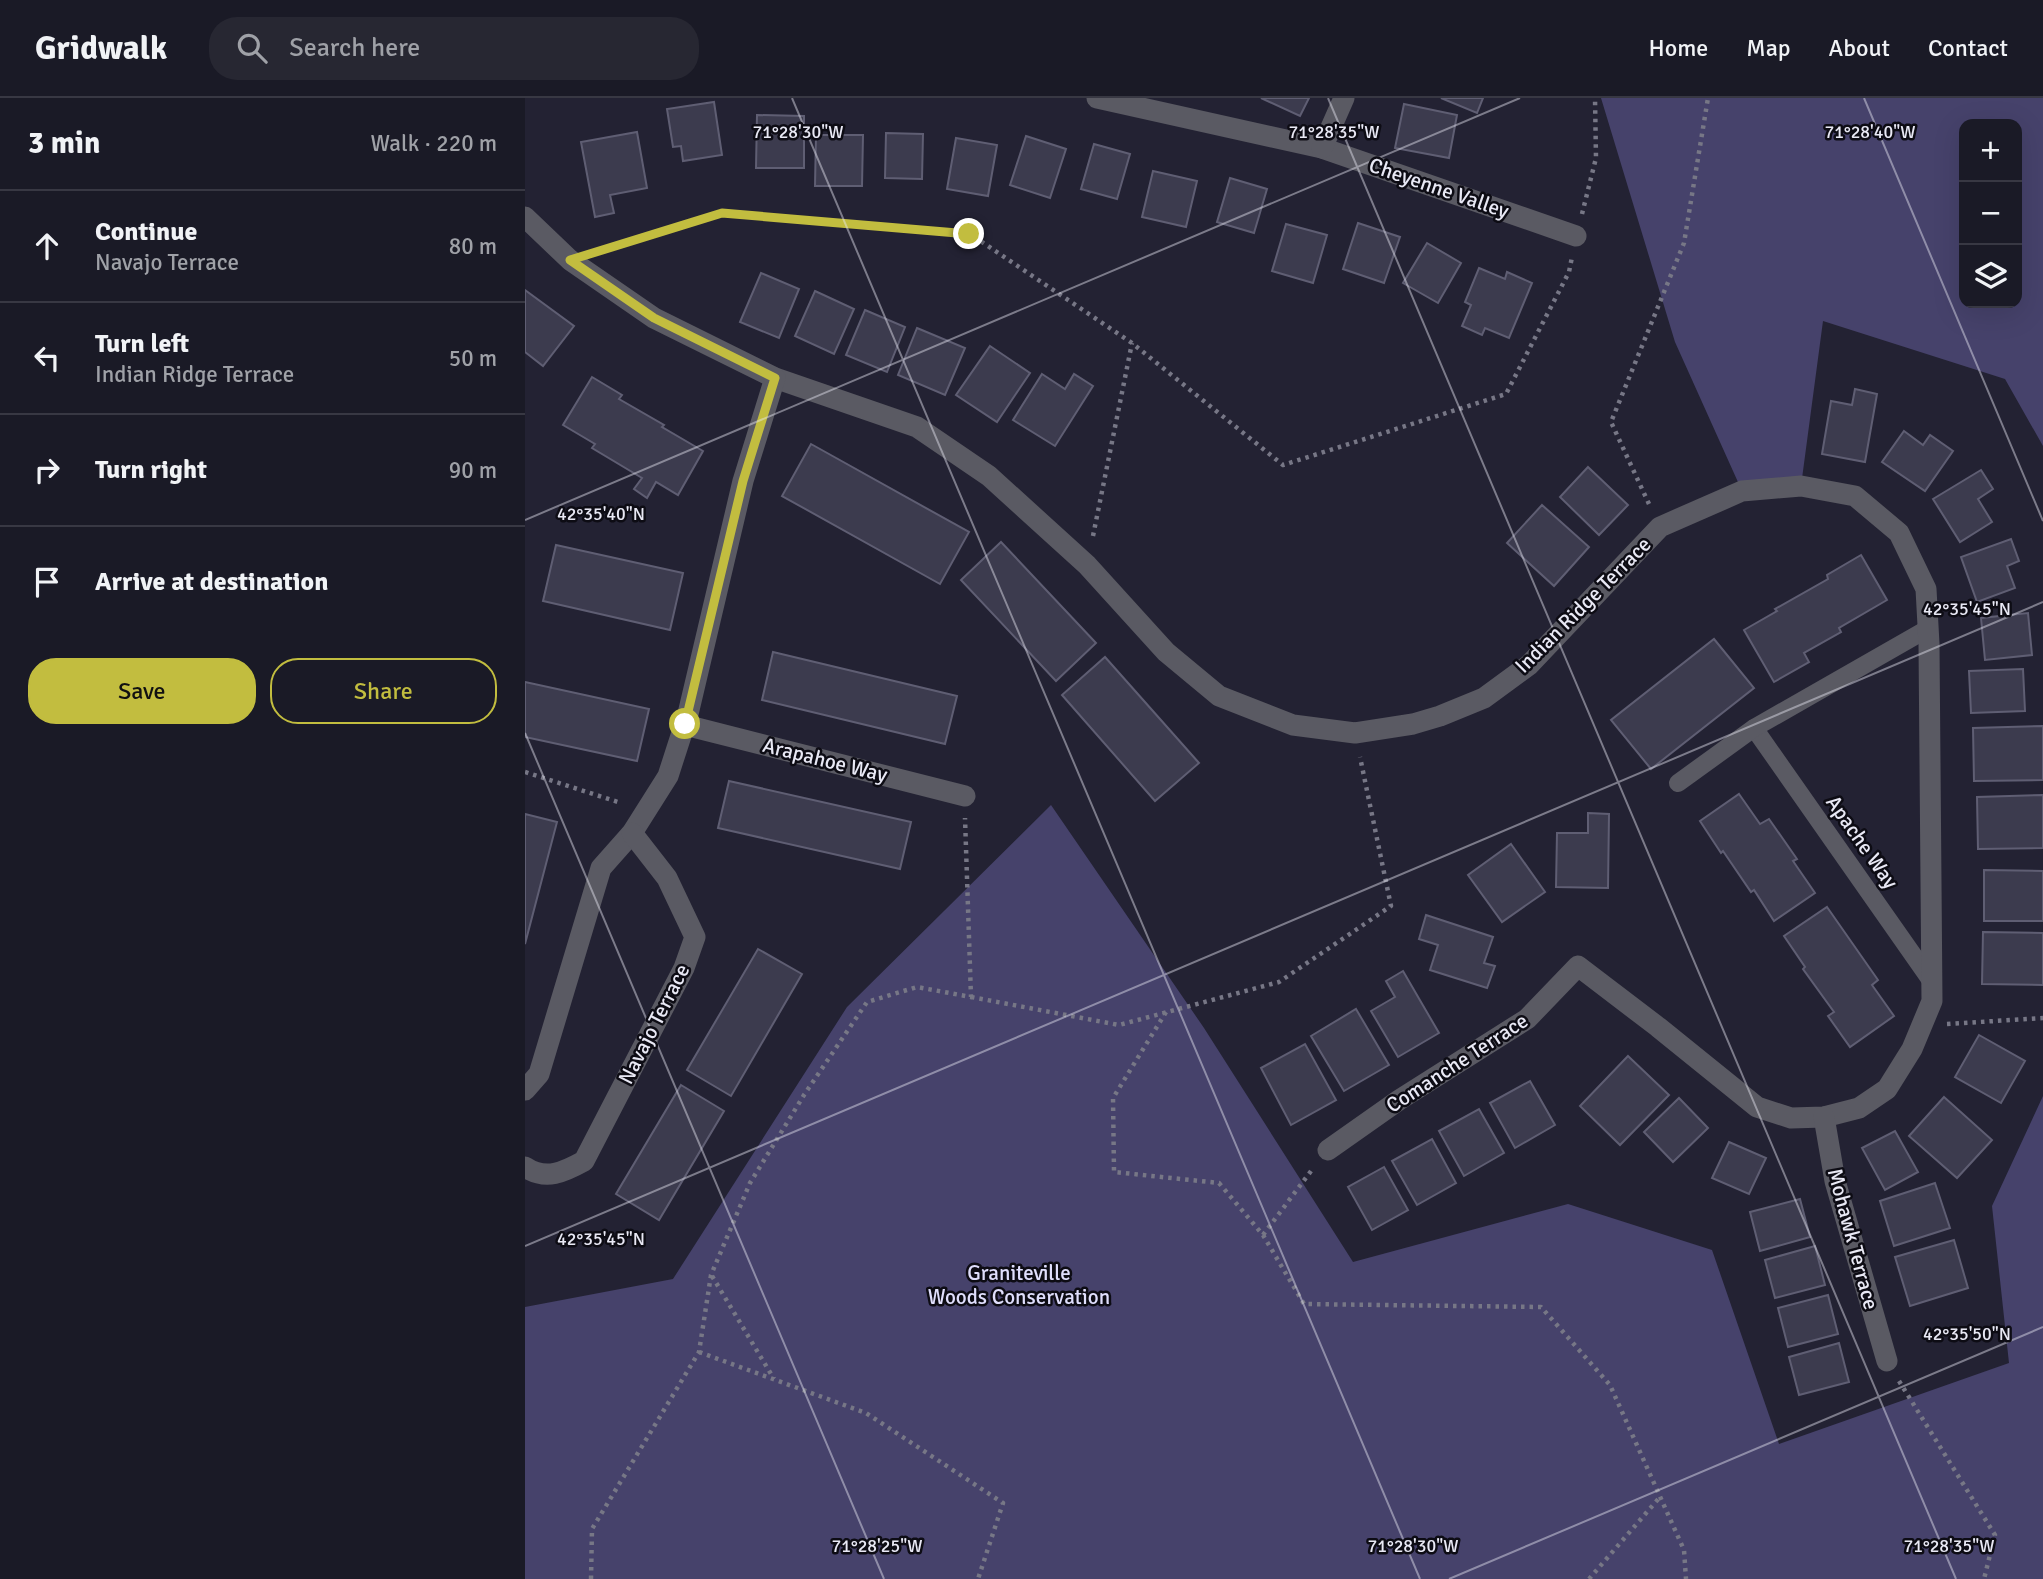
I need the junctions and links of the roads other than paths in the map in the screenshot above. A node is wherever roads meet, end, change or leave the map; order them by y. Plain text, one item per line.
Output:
1 (1097, 98) edge
2 (1344, 98) edge
3 (1322, 148) junction
4 (525, 216) edge
5 (1576, 236) road end
6 (775, 378) junction
7 (1929, 628) junction
8 (685, 724) junction
9 (1754, 728) junction
10 (1678, 783) dead end
11 (965, 796) road end
12 (632, 833) junction
13 (1578, 967) joint
14 (1932, 982) junction
15 (525, 1090) edge
16 (1824, 1117) junction
17 (1328, 1150) road end
18 (525, 1167) edge
19 (1887, 1361) road end

1 - 3 street, Cheyenne Valley
2 - 3 street
3 - 5 street, Cheyenne Valley
4 - 6 street, Indian Ridge Terrace
6 - 7 street, Indian Ridge Terrace
6 - 8 street
7 - 9 lane
7 - 14 street, Indian Ridge Terrace
8 - 11 street, Arapahoe Way
8 - 12 street
9 - 10 lane
9 - 14 lane, Apache Way
12 - 15 street
12 - 18 street, Navajo Terrace
13 - 16 street, Indian Ridge Terrace
13 - 17 street, Comanche Terrace
14 - 16 street, Indian Ridge Terrace
16 - 19 street, Mohawk Terrace

